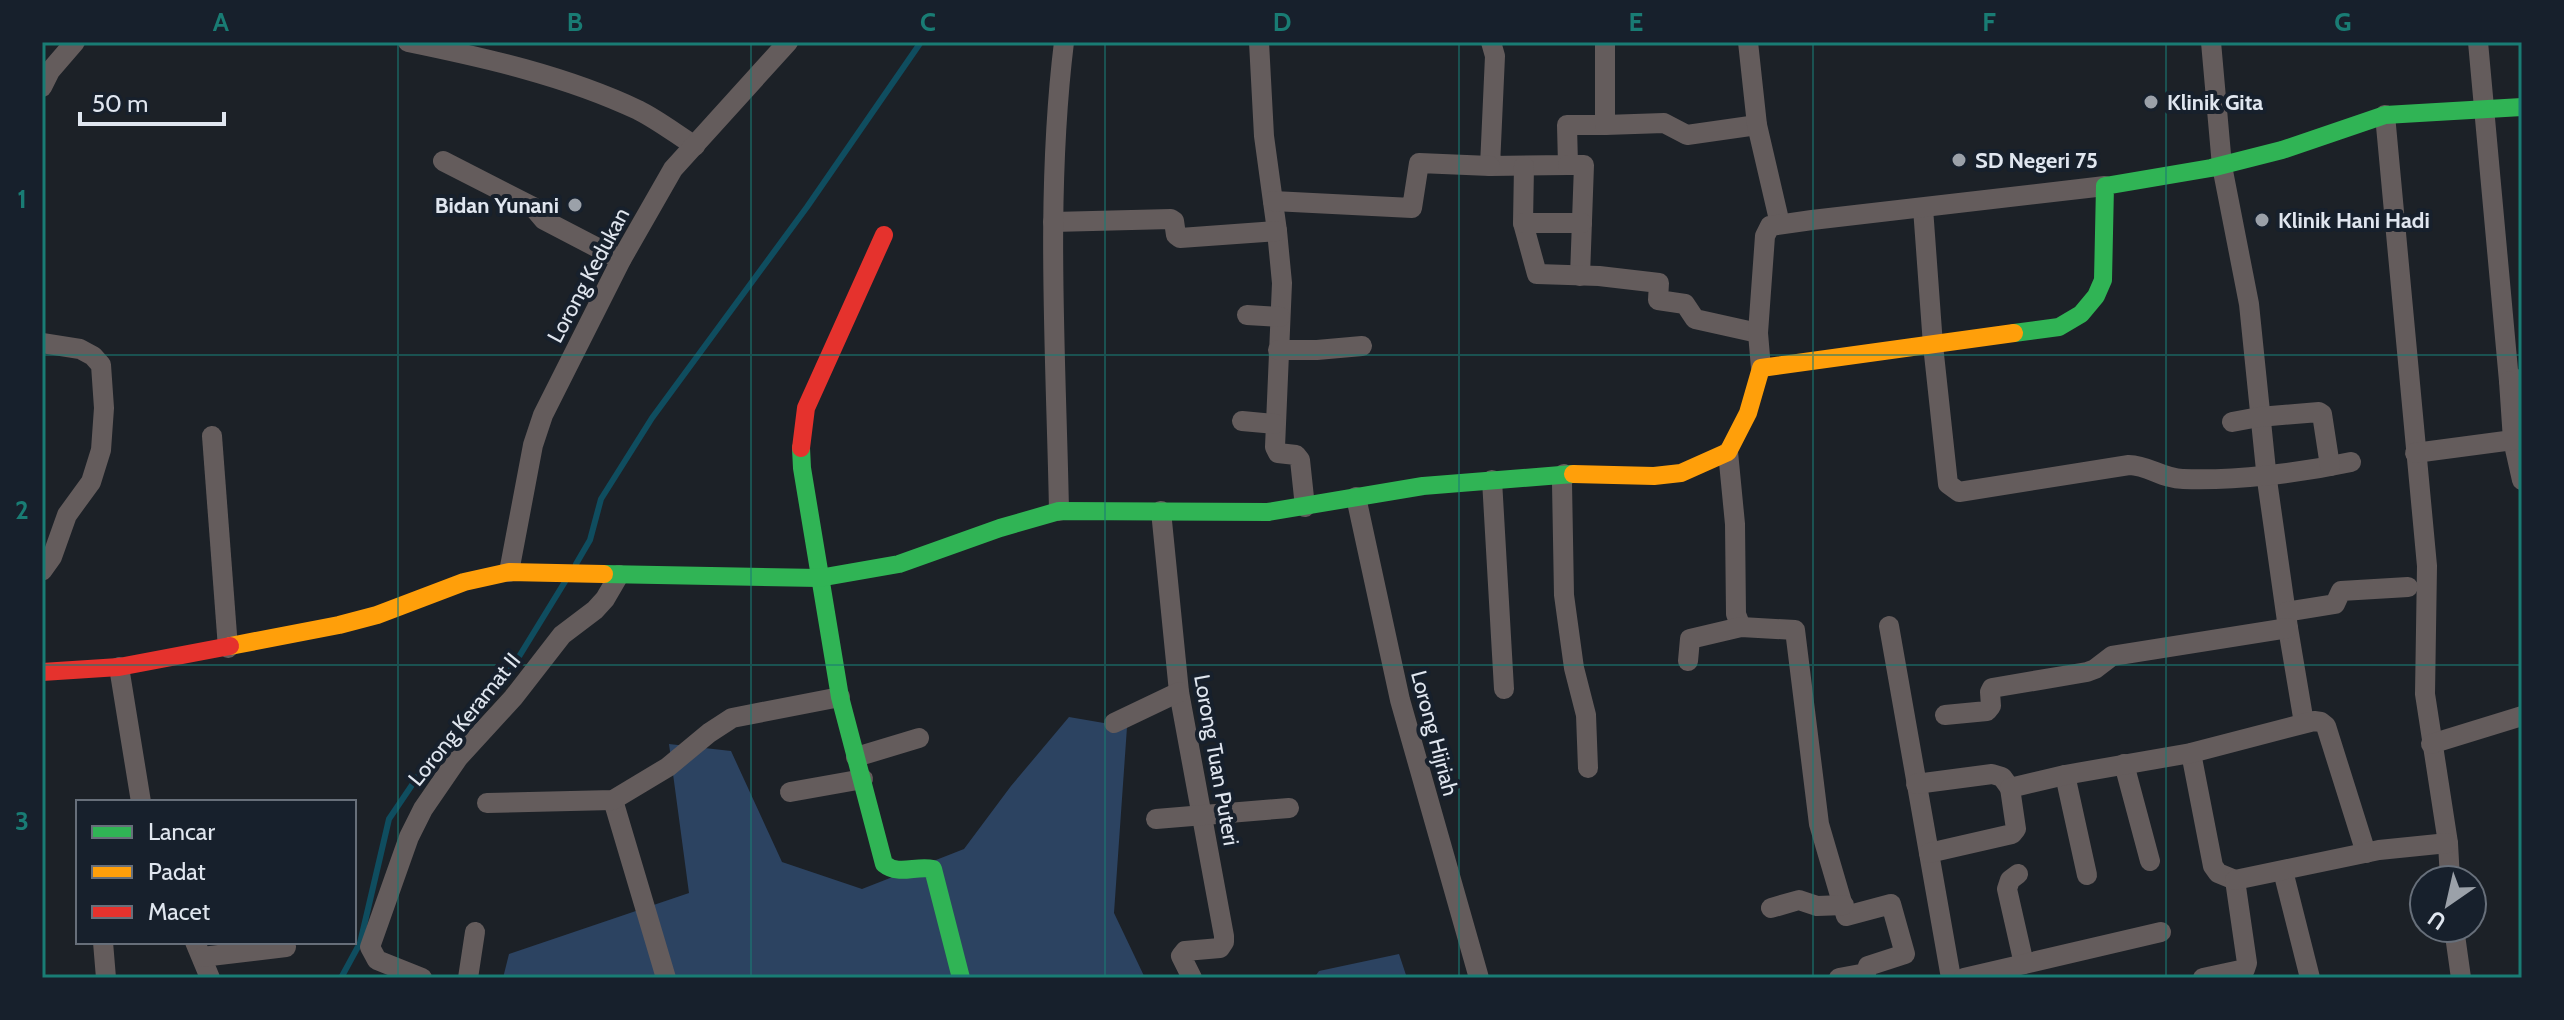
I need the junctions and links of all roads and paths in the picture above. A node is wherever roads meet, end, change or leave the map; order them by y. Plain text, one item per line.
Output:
1 (75, 42) edge
2 (408, 42) edge
3 (788, 42) edge
4 (1064, 42) edge
5 (1259, 42) edge
6 (1491, 42) edge
7 (1605, 42) edge
8 (1748, 42) edge
9 (2211, 42) edge
10 (2478, 42) edge
11 (42, 87) edge
12 (2522, 107) edge
13 (2483, 108) junction
14 (2383, 116) junction
15 (1605, 125) junction
16 (1757, 125) junction
17 (695, 146) junction
18 (443, 161) dead end
19 (1568, 165) junction
20 (1490, 166) junction
21 (1524, 166) junction
22 (2222, 166) junction
23 (2105, 186) junction
24 (1273, 201) junction
25 (1923, 208) junction
26 (1053, 222) junction
27 (1523, 223) junction
28 (1582, 223) junction
29 (1780, 224) junction
30 (1277, 231) junction
31 (884, 235) dead end
32 (621, 260) junction
33 (1580, 276) junction
34 (1247, 315) dead end
35 (1280, 317) junction
36 (1758, 333) junction
37 (42, 343) edge
38 (1933, 345) junction
39 (1362, 346) dead end
40 (1278, 350) junction
41 (1761, 368) junction
42 (2515, 380) edge
43 (2259, 417) junction
44 (1242, 421) dead end
45 (2232, 422) dead end
46 (1275, 424) junction
47 (212, 436) dead end
48 (2513, 440) junction
49 (1728, 452) junction
50 (2415, 453) junction
51 (1564, 474) junction
52 (2267, 475) junction
53 (1492, 480) junction
54 (2522, 480) edge
55 (1356, 497) junction
56 (1305, 507) junction
57 (1059, 511) junction
58 (1161, 511) junction
59 (42, 571) edge
60 (509, 572) junction
61 (619, 575) junction
62 (819, 578) junction
63 (2408, 587) dead end
64 (2287, 620) junction
65 (1889, 626) dead end
66 (1741, 627) junction
67 (228, 648) junction
68 (1688, 661) dead end
69 (119, 667) junction
70 (42, 672) edge
71 (1504, 689) dead end
72 (1179, 692) junction
73 (840, 697) junction
74 (1945, 715) dead end
75 (2522, 716) edge
76 (1114, 723) dead end
77 (2304, 723) junction
78 (919, 738) dead end
79 (2431, 744) junction
80 (2191, 753) junction
81 (856, 757) junction
82 (2124, 764) junction
83 (1588, 768) dead end
84 (2065, 775) junction
85 (863, 779) junction
86 (1916, 784) junction
87 (2010, 788) junction
88 (790, 792) dead end
89 (141, 800) edge
90 (613, 800) junction
91 (487, 803) dead end
92 (1289, 808) dead end
93 (1201, 814) junction
94 (1156, 819) dead end
95 (2441, 844) junction
96 (1929, 853) junction
97 (2366, 853) junction
98 (2150, 861) dead end
99 (2446, 864) edge
100 (2283, 871) junction
101 (2018, 874) dead end
102 (2087, 875) dead end
103 (2235, 880) junction
104 (1844, 905) junction
105 (1771, 908) dead end
106 (475, 932) dead end
107 (2161, 932) dead end
108 (103, 944) edge
109 (2456, 944) edge
110 (286, 947) dead end
111 (198, 949) edge
112 (2024, 964) junction
113 (106, 978) edge
114 (210, 978) edge
115 (422, 978) edge
116 (468, 978) edge
117 (666, 978) edge
118 (961, 978) edge
119 (1192, 978) edge
120 (1479, 978) edge
121 (1839, 978) edge
122 (1951, 978) edge
123 (1964, 978) edge
124 (2203, 978) edge
125 (2310, 978) edge
126 (2461, 978) edge

1 - 11 street
2 - 17 street
3 - 17 street, Lorong Kedukan
4 - 26 street
5 - 24 street
6 - 20 street
7 - 15 street
8 - 16 street
9 - 22 street
10 - 13 street
12 - 13 street
13 - 14 street
13 - 42 street
14 - 22 street
14 - 50 street
15 - 16 street
15 - 19 street
16 - 29 street
17 - 32 street, Lorong Kedukan
18 - 32 street
19 - 21 street
19 - 28 street
20 - 21 street
20 - 24 street
21 - 27 street
22 - 23 street
22 - 43 street
23 - 25 street
23 - 38 street
24 - 30 street
25 - 29 street
25 - 38 street
26 - 30 street
26 - 57 street
27 - 28 street
27 - 33 street
28 - 33 street
29 - 36 street
30 - 35 street
31 - 62 street
32 - 60 street, Lorong Kedukan
33 - 36 street
34 - 35 street
35 - 40 street
36 - 41 street
37 - 59 street
38 - 41 street
38 - 52 street
39 - 40 street
40 - 46 street
41 - 49 street
42 - 48 street
43 - 45 street
43 - 52 street
43 - 52 street
44 - 46 street
46 - 56 street
47 - 67 street
48 - 50 street
48 - 54 street
49 - 51 street
49 - 66 street
50 - 79 street
51 - 53 street
51 - 83 street
52 - 64 street
53 - 55 street
53 - 71 street
55 - 56 street
55 - 120 street, Lorong Hijriah
56 - 58 street
57 - 58 street
57 - 62 street
58 - 72 street, Lorong Tuan Puteri
60 - 61 street
60 - 67 street
61 - 62 street
61 - 115 street, Lorong Keramat II
62 - 73 street
63 - 64 street
64 - 74 street
64 - 77 street
65 - 86 street
66 - 68 street
66 - 104 street
67 - 69 street
69 - 70 street
69 - 89 street
72 - 76 street
72 - 93 street, Lorong Tuan Puteri
73 - 81 street
73 - 90 street
75 - 79 street
77 - 80 street
77 - 97 street
78 - 81 street
79 - 95 street
80 - 82 street
80 - 103 street
81 - 85 street
82 - 84 street
82 - 98 street
84 - 87 street
84 - 102 street
85 - 88 street
85 - 118 street
86 - 87 street
86 - 96 street
87 - 96 street
90 - 91 street
90 - 117 street
92 - 93 street
93 - 94 street
93 - 119 street, Lorong Tuan Puteri
95 - 97 street
95 - 99 street
96 - 122 street
97 - 100 street
100 - 103 street
100 - 125 street
101 - 112 street
103 - 124 street
104 - 105 street
104 - 121 street
106 - 116 street
107 - 112 street
108 - 113 street
109 - 126 street
110 - 111 street
111 - 114 street
112 - 123 street

